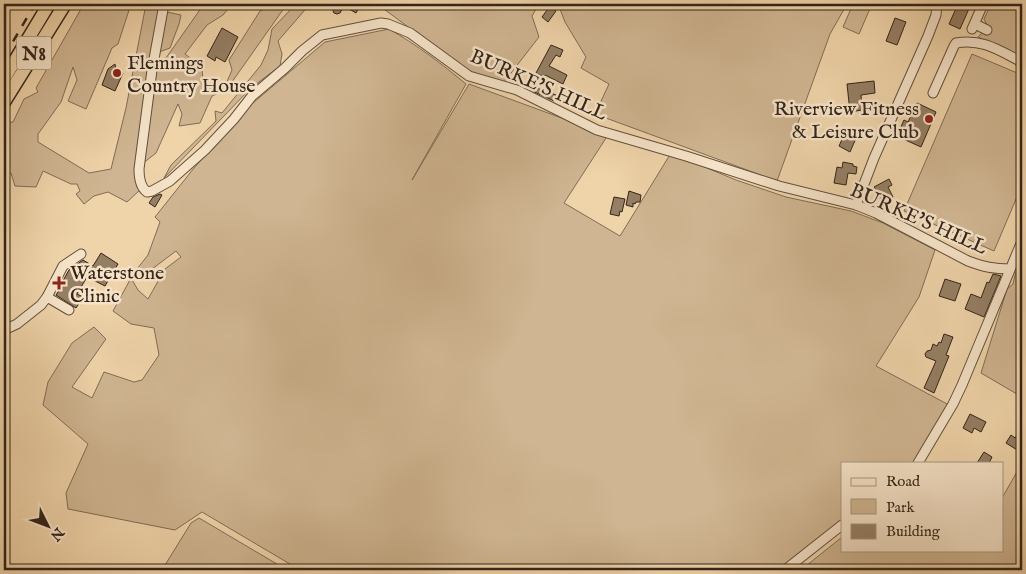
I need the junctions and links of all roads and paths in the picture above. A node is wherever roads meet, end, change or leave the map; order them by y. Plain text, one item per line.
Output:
1 (49, 4) edge
2 (65, 4) edge
3 (164, 4) edge
4 (937, 4) edge
5 (983, 4) edge
6 (988, 30) dead end
7 (1022, 62) edge
8 (4, 79) edge
9 (933, 93) dead end
10 (4, 102) edge
11 (856, 205) junction
12 (1022, 241) edge
13 (80, 254) dead end
14 (1010, 269) junction
15 (47, 297) junction
16 (69, 310) dead end
17 (4, 330) edge
18 (919, 462) edge
19 (841, 526) edge
20 (785, 570) edge

1 - 8 highway, N8
2 - 10 highway, N8
3 - 11 street, BURKE'S HILL
4 - 11 street
5 - 6 street
7 - 9 street
11 - 14 street, BURKE'S HILL
12 - 14 street
13 - 15 street
14 - 18 street
15 - 16 street
15 - 17 street
19 - 20 street

